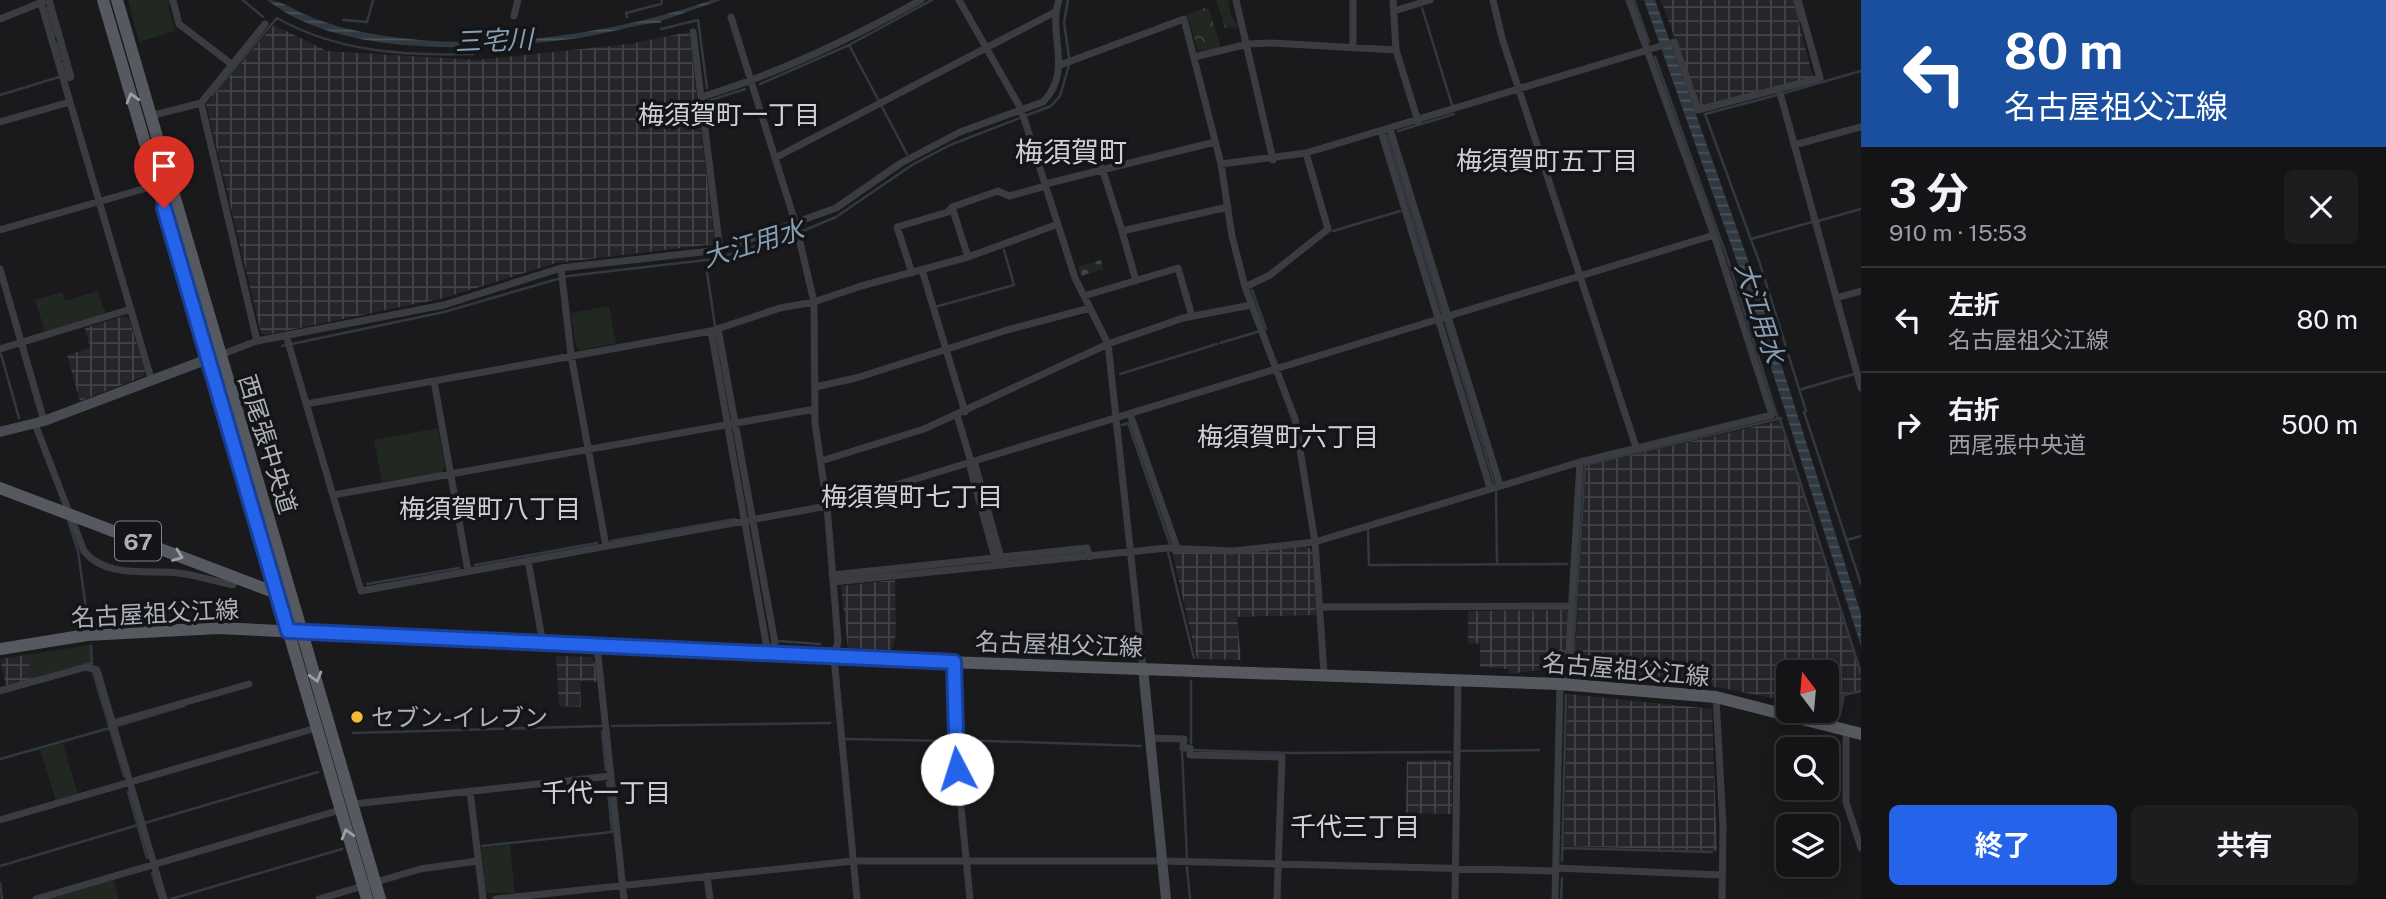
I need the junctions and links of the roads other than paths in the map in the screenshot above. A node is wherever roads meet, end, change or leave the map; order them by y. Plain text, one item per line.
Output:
1 (103, 0) edge
2 (117, 0) edge
3 (173, 0) edge
4 (518, 0) edge
5 (921, 0) edge
6 (959, 0) edge
7 (1059, 0) edge
8 (1236, 0) edge
9 (1353, 0) edge
10 (1393, 0) edge
11 (1430, 0) edge
12 (1493, 0) edge
13 (1629, 0) edge
14 (1798, 0) edge
15 (46, 1) edge
16 (1394, 11) junction
17 (1055, 12) junction
18 (514, 16) dead end
19 (731, 17) dead end
20 (0, 19) edge
21 (265, 24) dead end
22 (693, 32) dead end
23 (1248, 44) junction
24 (1353, 47) junction
25 (986, 49) junction
26 (1396, 50) junction
27 (1647, 51) junction
28 (1194, 57) junction
29 (230, 63) junction
30 (1067, 63) junction
31 (751, 82) junction
32 (1779, 89) junction
33 (1519, 90) junction
34 (701, 97) junction
35 (70, 102) junction
36 (201, 103) junction
37 (1023, 115) junction
38 (150, 116) junction
39 (1418, 121) junction
40 (0, 122) edge
41 (1861, 127) edge
42 (1390, 129) junction
43 (1381, 131) junction
44 (1215, 142) junction
45 (1794, 145) junction
46 (1306, 153) junction
47 (775, 158) junction
48 (1273, 160) junction
49 (1221, 164) junction
50 (1102, 168) junction
51 (157, 185) junction
52 (1045, 185) junction
53 (99, 201) junction
54 (952, 207) junction
55 (1228, 207) junction
56 (1058, 224) junction
57 (0, 230) edge
58 (797, 230) junction
59 (1122, 231) junction
60 (1714, 234) junction
61 (720, 250) junction
62 (968, 257) junction
63 (0, 269) edge
64 (922, 270) junction
65 (912, 273) junction
66 (562, 274) junction
67 (1580, 276) junction
68 (1136, 281) junction
69 (1245, 286) junction
70 (1861, 291) edge
71 (1084, 296) junction
72 (1836, 298) junction
73 (814, 302) junction
74 (1251, 305) junction
75 (1090, 308) junction
76 (131, 309) junction
77 (1192, 316) junction
78 (1448, 316) junction
79 (1438, 319) junction
80 (715, 330) junction
81 (257, 341) junction
82 (288, 341) junction
83 (22, 342) junction
84 (1108, 344) junction
85 (0, 349) edge
86 (943, 349) junction
87 (571, 355) junction
88 (214, 357) junction
89 (1275, 368) junction
90 (434, 381) junction
91 (152, 382) junction
92 (815, 387) junction
93 (1861, 388) edge
94 (306, 404) junction
95 (815, 409) junction
96 (961, 413) junction
97 (1130, 414) junction
98 (1117, 418) junction
99 (40, 423) junction
100 (732, 424) junction
101 (0, 432) edge
102 (1636, 447) junction
103 (589, 450) junction
104 (821, 461) junction
105 (971, 462) junction
106 (1580, 462) junction
107 (451, 474) junction
108 (1500, 485) junction
109 (0, 488) edge
110 (1490, 488) junction
111 (333, 495) junction
112 (827, 506) junction
113 (70, 516) junction
114 (753, 519) junction
115 (744, 521) junction
116 (1315, 542) junction
117 (606, 546) junction
118 (1177, 548) junction
119 (1131, 553) junction
120 (528, 560) junction
121 (999, 562) junction
122 (468, 571) junction
123 (236, 577) junction
124 (832, 578) junction
125 (276, 593) junction
126 (1572, 606) junction
127 (1320, 607) junction
128 (288, 631) junction
129 (303, 632) junction
130 (543, 644) junction
131 (597, 646) junction
132 (0, 649) edge
133 (768, 654) junction
134 (834, 658) junction
135 (954, 662) junction
136 (1143, 668) junction
137 (1324, 673) junction
138 (1458, 679) junction
139 (249, 684) dead end
140 (1564, 684) junction
141 (0, 691) edge
142 (1716, 697) junction
143 (113, 723) junction
144 (316, 728) junction
145 (1846, 729) junction
146 (1861, 734) edge
147 (1150, 738) junction
148 (611, 776) junction
149 (130, 783) junction
150 (470, 791) junction
151 (353, 804) junction
152 (340, 810) junction
153 (0, 820) edge
154 (1861, 848) edge
155 (478, 861) junction
156 (853, 861) junction
157 (1163, 861) junction
158 (967, 862) junction
159 (1279, 863) junction
160 (154, 864) junction
161 (1455, 870) junction
162 (1556, 870) junction
163 (1722, 875) junction
164 (707, 876) junction
165 (623, 885) junction
166 (368, 889) edge
167 (36, 899) edge
168 (164, 899) edge
169 (319, 899) edge
170 (380, 899) edge
171 (482, 899) edge
172 (496, 899) edge
173 (624, 899) edge
174 (710, 899) edge
175 (857, 899) edge
176 (970, 899) edge
177 (1167, 899) edge
178 (1278, 899) edge
179 (1455, 899) edge
180 (1555, 899) edge
181 (1722, 899) edge

51 -> 1 main road, 西尾張中央道
2 - 38 main road, 西尾張中央道
3 - 29 street
4 - 18 street
5 - 31 street
6 - 25 street
7 - 17 street
8 - 23 street
9 - 24 street
10 - 16 street
11 - 16 street
12 - 33 street
13 - 27 street
14 - 32 street
15 - 20 street
15 - 35 street
16 - 26 street
17 - 25 street
17 - 30 street
19 - 31 street
21 - 29 street
22 - 34 street
23 - 24 street
23 - 28 street
23 - 48 street
24 - 26 street
25 - 37 street
25 - 47 street
26 - 39 street
27 - 32 street
27 - 33 street
27 - 60 street
28 - 30 street
28 - 44 street
29 - 36 street
30 - 37 street
31 - 34 street
31 - 47 street
32 - 45 street
33 - 39 street
33 - 67 street
34 - 61 street
35 - 40 street
35 - 53 street
36 - 38 street
36 - 81 street
37 - 52 street
37 - 58 street
38 - 88 main road, 西尾張中央道
39 - 42 street
41 - 45 street
42 - 43 street
42 - 78 street
43 - 46 street
43 - 79 street
44 - 49 street
44 - 50 street
45 - 72 street
46 - 48 street
46 - 69 street
47 - 58 street
48 - 49 street
49 - 55 street
50 - 52 street
50 - 59 street
51 - 53 street
51 - 88 main road, 西尾張中央道
52 - 54 street
52 - 56 street
53 - 57 street
53 - 76 street
54 - 62 street
54 - 65 street
55 - 59 street
55 - 69 street
56 - 62 street
56 - 71 street
58 - 61 street
58 - 73 street
59 - 68 street
60 - 67 street
60 - 102 street
61 - 66 street
62 - 64 street
63 - 83 street
64 - 65 street
64 - 86 street
65 - 73 street
66 - 82 street
66 - 87 street
67 - 78 street
67 - 102 street
68 - 71 street
68 - 77 street
69 - 74 street
70 - 72 street
71 - 75 street
72 - 93 street
73 - 80 street
73 - 92 street
74 - 77 street
74 - 89 street
75 - 84 street
75 - 86 street
76 - 83 street
76 - 91 street
77 - 84 street
78 - 79 street
78 - 108 street
79 - 89 street
79 - 110 street
80 - 87 street
80 - 100 street
81 - 82 street
81 - 88 street
82 - 94 street
83 - 85 street
83 - 99 street
84 - 96 street
84 - 98 street
86 - 92 street
86 - 96 street
87 - 90 street
87 - 103 street
88 - 91 street
88 - 125 main road, 西尾張中央道
88 - 129 main road, 西尾張中央道
89 - 97 street
89 - 116 street
90 - 94 street
90 - 107 street
91 - 99 street
92 - 95 street
94 - 111 street
95 - 100 street
95 - 104 street
96 - 104 street
96 - 105 street
97 - 98 street
97 - 118 street
98 - 105 street
98 - 119 street
99 - 101 street
99 - 113 street
100 - 103 street
100 - 114 street
100 - 115 street
102 - 106 street
103 - 107 street
103 - 117 street
104 - 112 street
105 - 112 street
105 - 121 street
106 - 108 street
106 - 126 street
107 - 111 street
107 - 122 street
108 - 110 street
109 - 113 main road, 名古屋祖父江線 / 67
110 - 116 street
111 - 122 street
112 - 114 street
112 - 124 street
113 -> 123 main road, 名古屋祖父江線 / 67
113 - 123 street
114 - 115 street
114 - 133 street
115 - 117 street
115 - 133 street
116 - 118 street
116 - 127 street
117 - 120 street
118 - 119 street
119 - 121 street
119 - 136 street
120 - 122 street
120 - 130 street
121 - 124 street
123 - 125 main road, 名古屋祖父江線 / 67
124 - 134 street
125 - 128 main road, 西尾張中央道
126 - 127 street
126 - 140 street
127 - 137 street
128 - 129 main road, 名古屋祖父江線
128 - 132 main road, 名古屋祖父江線
128 - 144 main road, 西尾張中央道
129 - 130 main road, 名古屋祖父江線
129 -> 151 main road, 西尾張中央道
130 - 131 main road, 名古屋祖父江線
131 - 133 main road, 名古屋祖父江線
131 - 148 street
133 - 134 main road, 名古屋祖父江線
134 - 135 main road, 名古屋祖父江線
134 - 156 street
135 - 136 main road, 名古屋祖父江線
135 - 158 street
136 - 137 main road, 名古屋祖父江線
136 - 147 street
137 - 138 main road, 名古屋祖父江線
138 - 140 main road, 名古屋祖父江線
138 - 161 street
139 - 143 street
140 - 142 main road, 名古屋祖父江線
140 - 162 street
141 - 143 street
142 - 145 main road, 名古屋祖父江線
142 - 163 street
143 - 149 street
144 - 149 street
144 - 152 main road, 西尾張中央道
145 - 146 main road, 名古屋祖父江線
145 - 154 street
147 - 157 street
147 - 159 street
148 - 150 street
148 - 165 street
149 - 153 street
149 - 160 street
150 - 151 street
150 - 155 street
151 - 166 main road, 西尾張中央道
152 - 160 street
166 -> 152 main road, 西尾張中央道
155 - 166 street
155 - 171 street
156 - 158 street
156 - 164 street
156 - 175 street
157 - 158 street
157 - 159 street
157 - 177 street
158 - 176 street
159 - 161 street
159 - 178 street
160 - 167 street
160 - 168 street
161 - 162 street
161 - 179 street
162 - 163 street
162 - 180 street
163 - 181 street
164 - 165 street
164 - 174 street
165 - 172 street
165 - 173 street
166 - 169 street
166 - 170 main road, 西尾張中央道

